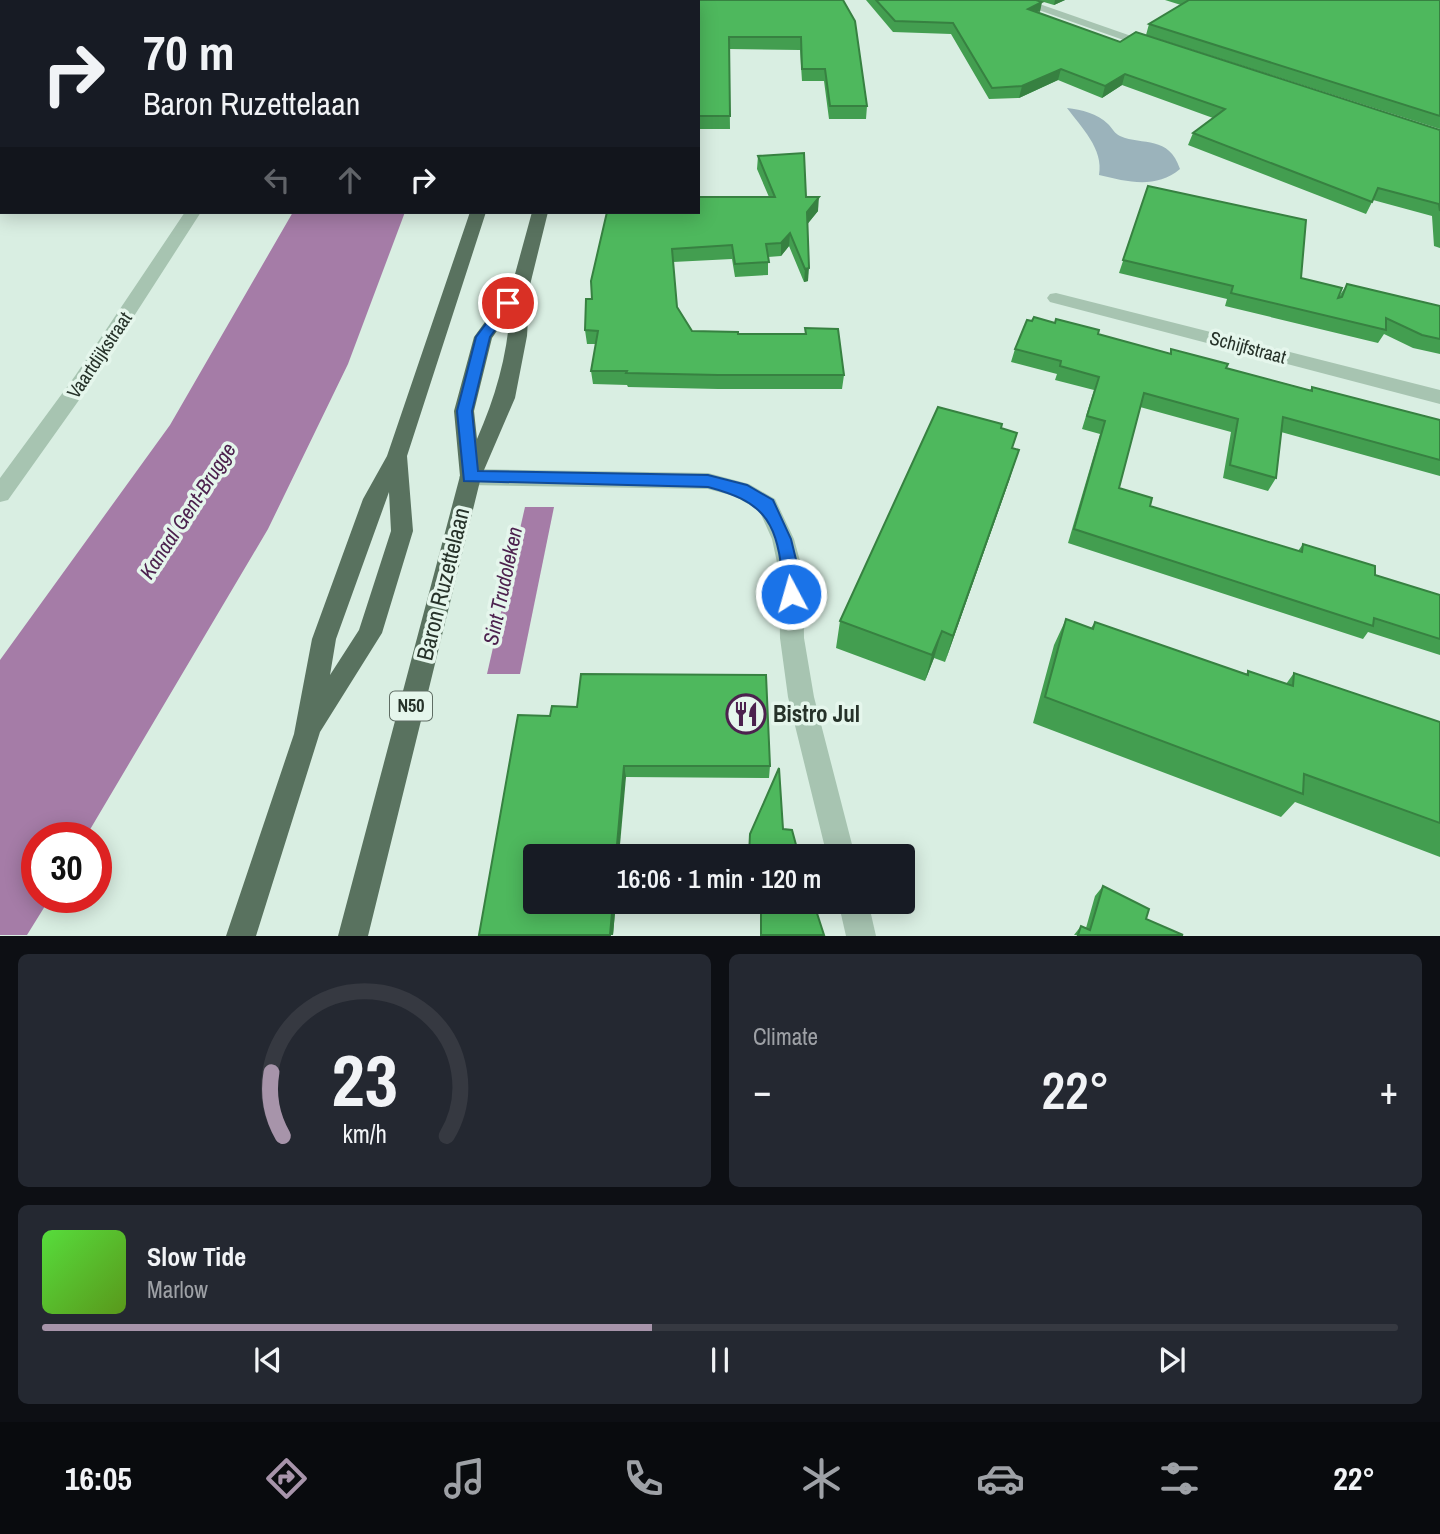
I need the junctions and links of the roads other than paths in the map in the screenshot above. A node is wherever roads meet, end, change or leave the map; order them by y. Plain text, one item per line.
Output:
1 (1016, 0) edge
2 (1174, 53) edge
3 (192, 214) edge
4 (477, 214) edge
5 (539, 214) edge
6 (521, 285) junction
7 (1056, 298) dead end
8 (1440, 397) edge
9 (397, 456) junction
10 (470, 477) junction
11 (0, 494) edge
12 (307, 734) junction
13 (838, 844) edge
14 (856, 914) edge
15 (241, 936) edge
16 (353, 936) edge
17 (861, 936) edge

1 - 2 street
3 - 11 street, Vaartdijkstraat
4 - 9 main road
5 - 6 main road, Baron Ruzettelaan / N50
6 - 10 main road, Baron Ruzettelaan / N50
6 - 10 main road, Baron Ruzettelaan / N50
7 - 8 street, Schijfstraat
9 - 12 main road
9 - 12 main road
10 - 13 street
10 - 16 main road, Baron Ruzettelaan / N50
12 - 15 main road
14 - 17 street

